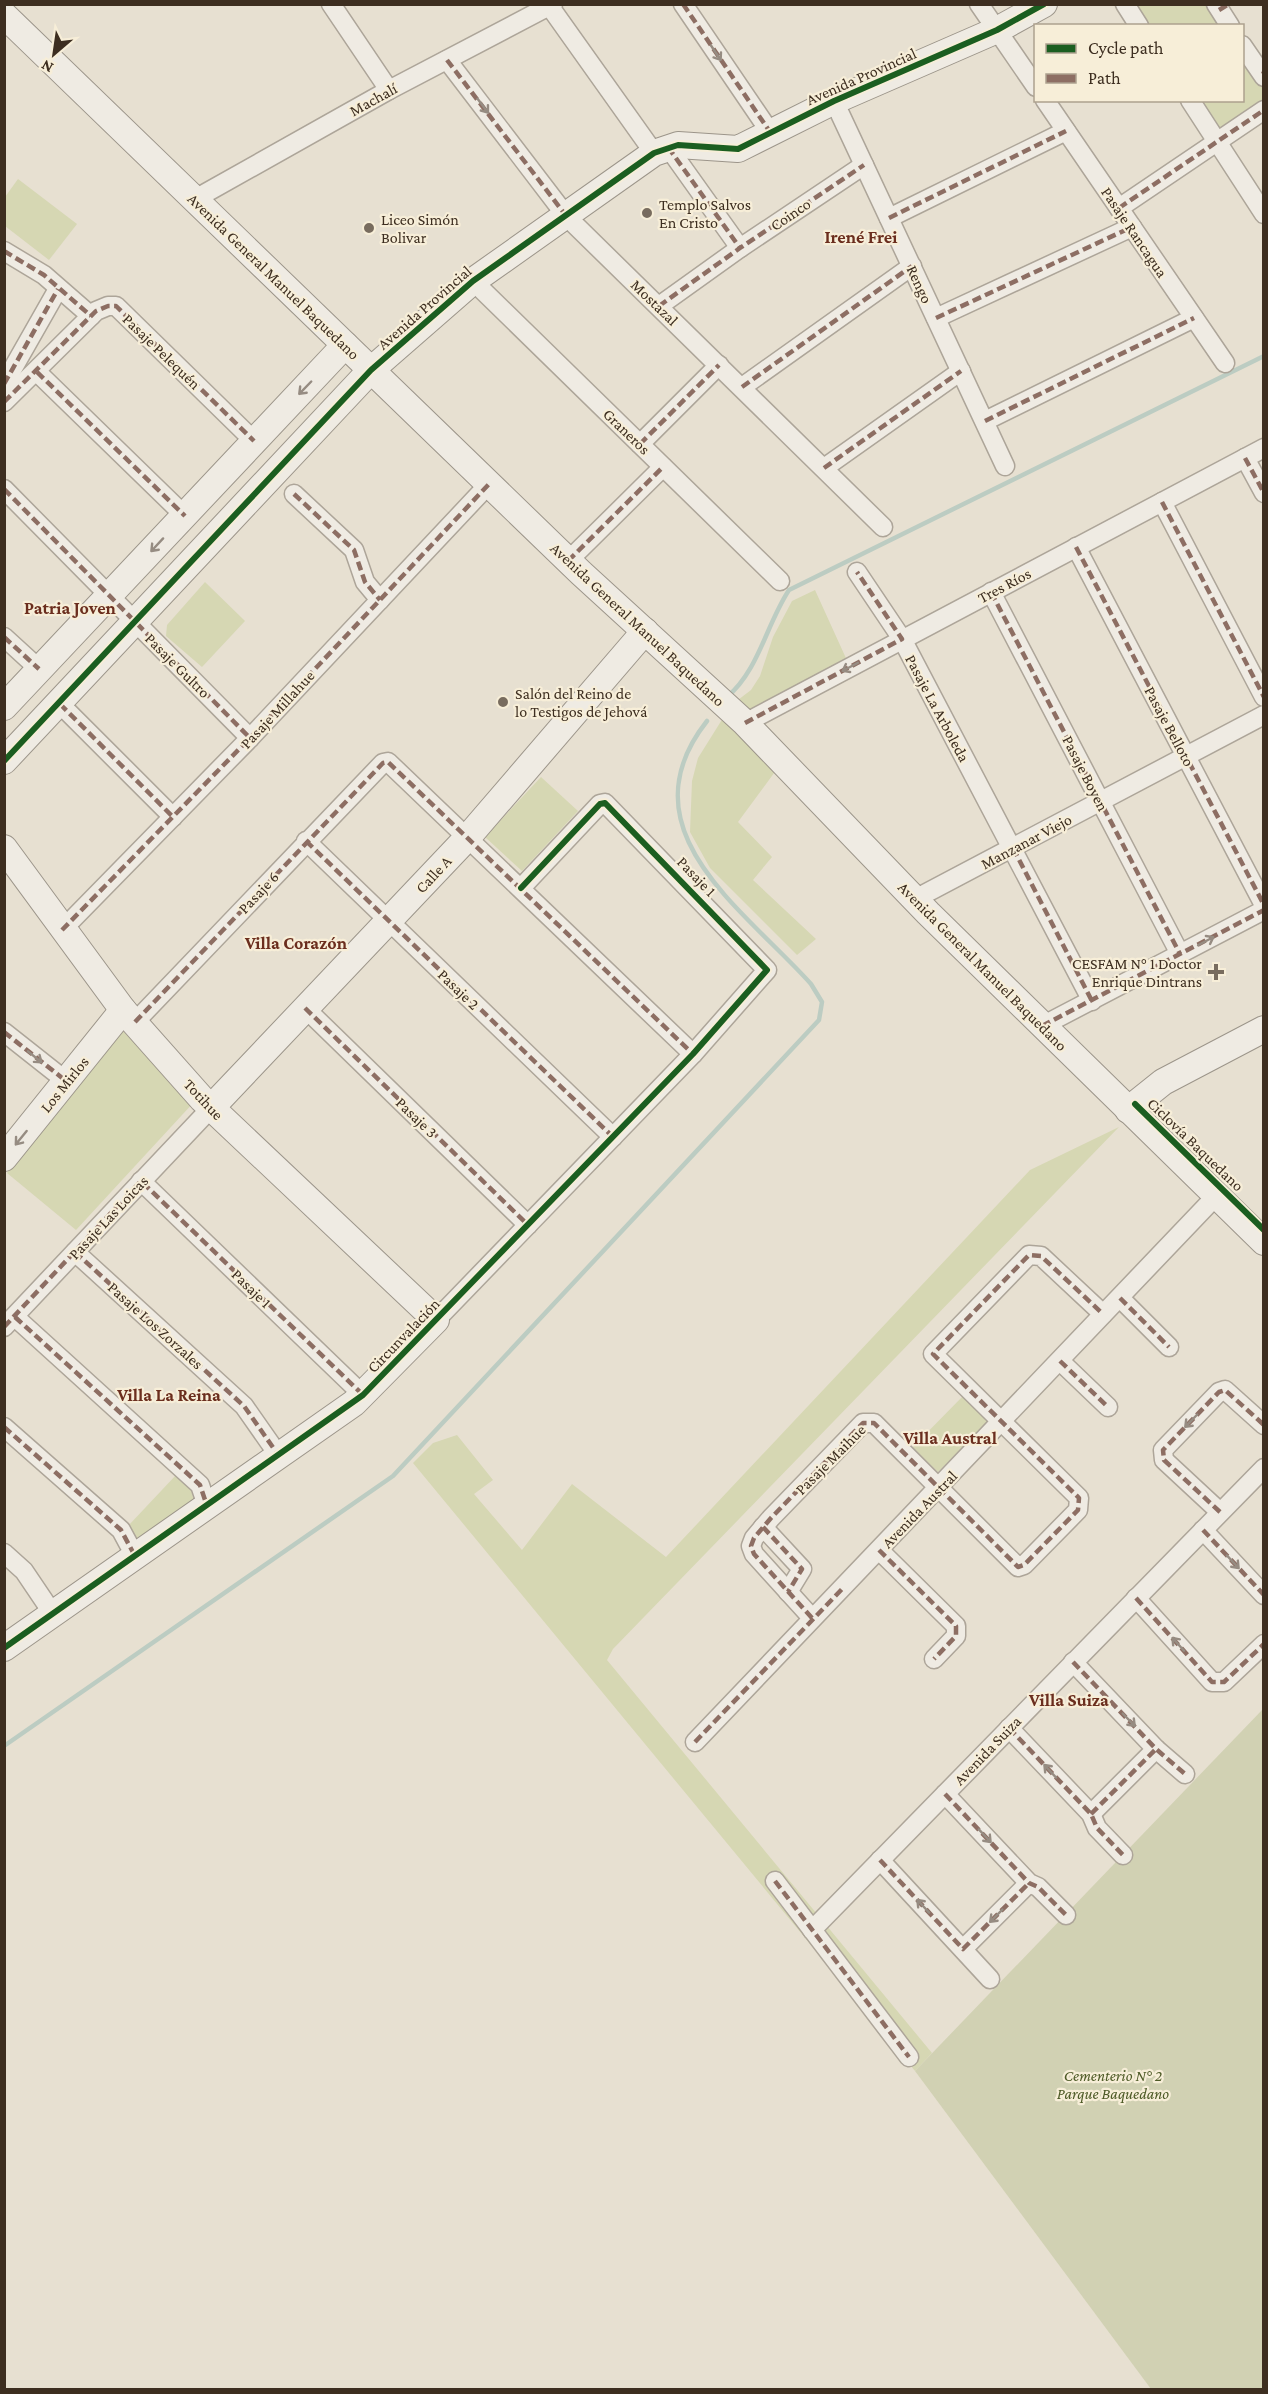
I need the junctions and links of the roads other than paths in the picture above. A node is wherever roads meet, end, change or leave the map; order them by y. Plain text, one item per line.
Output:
1 (331, 4) edge
2 (683, 4) edge
3 (979, 4) edge
4 (1125, 4) edge
5 (550, 5) edge
6 (1039, 6) edge
7 (1221, 6) edge
8 (4, 15) edge
9 (1138, 24) edge
10 (1229, 24) edge
11 (997, 30) junction
12 (1244, 48) edge
13 (447, 60) junction
14 (1263, 75) edge
15 (1034, 86) edge
16 (390, 90) junction
17 (834, 101) junction
18 (1046, 102) edge
19 (1191, 102) edge
20 (1263, 110) edge
21 (1066, 131) junction
22 (770, 132) junction
23 (1218, 142) junction
24 (661, 150) junction
25 (864, 165) junction
26 (195, 199) junction
27 (1119, 208) junction
28 (1263, 214) edge
29 (567, 217) junction
30 (889, 218) junction
31 (1132, 228) junction
32 (740, 248) junction
33 (4, 250) edge
34 (912, 266) junction
35 (473, 281) junction
36 (58, 289) junction
37 (659, 306) junction
38 (91, 316) junction
39 (936, 318) junction
40 (1194, 318) junction
41 (345, 345) junction
42 (1225, 363) dead end
43 (718, 365) junction
44 (371, 370) junction
45 (961, 371) junction
46 (37, 372) junction
47 (4, 384) edge
48 (742, 387) junction
49 (4, 402) edge
50 (985, 421) junction
51 (254, 441) junction
52 (640, 444) junction
53 (1263, 448) edge
54 (1245, 458) junction
55 (1005, 466) dead end
56 (663, 467) junction
57 (824, 468) junction
58 (489, 484) junction
59 (4, 489) edge
60 (1263, 493) edge
61 (294, 494) dead end
62 (1162, 502) junction
63 (185, 516) junction
64 (883, 527) dead end
65 (1076, 547) junction
66 (568, 561) junction
67 (857, 572) dead end
68 (780, 581) dead end
69 (991, 592) junction
70 (110, 595) junction
71 (380, 600) junction
72 (136, 624) junction
73 (645, 631) junction
74 (4, 637) edge
75 (902, 639) junction
76 (39, 669) junction
77 (1263, 697) edge
78 (60, 704) junction
79 (4, 707) edge
80 (1263, 715) edge
81 (745, 723) junction
82 (250, 738) junction
83 (1186, 757) junction
84 (4, 761) edge
85 (1100, 802) junction
86 (173, 817) junction
87 (468, 837) junction
88 (306, 841) junction
89 (4, 848) edge
90 (1012, 848) junction
91 (522, 888) junction
92 (915, 899) junction
93 (1263, 905) edge
94 (1263, 910) edge
95 (389, 921) junction
96 (62, 930) junction
97 (1180, 954) junction
98 (765, 975) joint
99 (1092, 1000) junction
100 (305, 1008) junction
101 (129, 1016) junction
102 (1042, 1026) junction
103 (1263, 1029) edge
104 (4, 1032) edge
105 (693, 1054) junction
106 (66, 1081) junction
107 (211, 1108) junction
108 (1128, 1110) junction
109 (613, 1137) junction
110 (4, 1158) edge
111 (141, 1181) junction
112 (1216, 1196) junction
113 (528, 1225) junction
114 (1263, 1242) edge
115 (75, 1252) junction
116 (1120, 1298) junction
117 (1103, 1314) junction
118 (436, 1320) junction
119 (10, 1322) edge
120 (1169, 1347) dead end
121 (1060, 1361) junction
122 (363, 1395) junction
123 (1108, 1407) dead end
124 (1001, 1422) junction
125 (1263, 1425) edge
126 (4, 1427) edge
127 (279, 1456) junction
128 (1263, 1468) edge
129 (939, 1488) junction
130 (207, 1506) junction
131 (1220, 1512) junction
132 (767, 1523) junction
133 (1203, 1530) junction
134 (879, 1550) junction
135 (4, 1553) edge
136 (135, 1556) junction
137 (788, 1592) junction
138 (1263, 1595) edge
139 (1137, 1598) junction
140 (53, 1614) junction
141 (812, 1618) junction
142 (1263, 1644) edge
143 (4, 1648) edge
144 (934, 1659) dead end
145 (1073, 1662) junction
146 (1009, 1728) junction
147 (695, 1742) dead end
148 (1156, 1749) junction
149 (1185, 1774) dead end
150 (945, 1794) junction
151 (1091, 1814) junction
152 (1123, 1856) dead end
153 (880, 1860) junction
154 (775, 1881) dead end
155 (1029, 1883) junction
156 (1066, 1914) dead end
157 (812, 1930) junction
158 (963, 1949) junction
159 (990, 1979) dead end
160 (909, 2057) dead end

1 - 16 street
2 -> 22 street
3 - 11 street
4 - 9 street
5 - 13 street, Machalí
5 - 24 street
6 - 11 street, Avenida Provincial
7 - 10 street
8 - 26 street, Avenida General Manuel Baquedano
11 - 15 street
11 - 17 street, Avenida Provincial
12 - 14 street
13 - 16 street, Machalí
13 -> 29 street, Mostazal
16 - 26 street, Machalí
17 - 22 street, Avenida Provincial
17 - 25 street, Rengo
18 - 21 street, Pasaje Rancagua
19 - 23 street
20 - 23 street
21 - 27 street, Pasaje Rancagua
21 - 30 street
22 - 24 street, Avenida Provincial
23 - 27 street
23 - 28 street
24 - 29 street, Avenida Provincial
24 - 32 street
25 - 30 street, Rengo
25 - 32 street, Coinco
26 - 41 street, Avenida General Manuel Baquedano
27 - 31 street, Pasaje Rancagua
29 - 35 street, Avenida Provincial
29 - 37 street, Mostazal
30 - 34 street, Rengo
31 - 39 street
31 - 40 street, Pasaje Rancagua
32 - 37 street, Coinco
33 - 36 street
34 - 39 street, Rengo
34 - 48 street
35 - 44 street, Avenida Provincial
35 - 52 street, Graneros
36 - 38 street
36 - 47 street
37 - 43 street, Mostazal
38 - 46 street
38 - 51 street, Pasaje Pelequén
39 - 45 street, Rengo
40 - 42 street, Pasaje Rancagua
40 - 50 street
41 - 44 street, Avenida General Manuel Baquedano
41 -> 51 street
43 - 48 street, Mostazal
43 - 52 street
44 - 58 street, Avenida General Manuel Baquedano
44 - 72 street, Avenida Provincial
45 - 50 street, Rengo
45 - 57 street
46 - 49 street
46 - 63 street
48 - 57 street, Mostazal
50 - 55 street, Rengo
51 - 63 street
52 - 56 street, Graneros
53 - 54 street, Tres Ríos
54 - 60 street
54 - 62 street, Tres Ríos
56 - 66 street
56 - 68 street, Graneros
57 - 64 street, Mostazal
58 - 66 street, Avenida General Manuel Baquedano
58 - 71 street, Pasaje Millahue
59 - 70 street, Pasaje Gultro
61 - 71 street
62 - 65 street, Tres Ríos
62 - 77 street
63 -> 70 street
65 - 69 street, Tres Ríos
65 - 83 street, Pasaje Belloto
66 - 73 street, Avenida General Manuel Baquedano
67 - 75 street, Pasaje La Arboleda
69 - 75 street, Tres Ríos
69 - 85 street, Pasaje Boyen
70 - 72 street, Pasaje Gultro
70 - 76 street
71 - 82 street, Pasaje Millahue
72 - 78 street, Avenida Provincial
72 - 82 street, Pasaje Gultro
73 - 81 street, Avenida General Manuel Baquedano
73 - 87 street, Calle A
74 - 76 street
75 -> 81 street, Tres Ríos
75 - 90 street, Pasaje La Arboleda
76 - 79 street
78 - 84 street, Avenida Provincial
78 - 86 street
80 - 83 street, Manzanar Viejo
81 - 92 street, Avenida General Manuel Baquedano
82 - 86 street, Pasaje Millahue
83 - 85 street, Manzanar Viejo
83 - 93 street, Pasaje Belloto
85 - 90 street, Manzanar Viejo
85 - 97 street, Pasaje Boyen
86 - 96 street, Pasaje Millahue
87 - 88 street, Pasaje 6
87 - 91 street
87 - 95 street, Calle A
88 - 95 street, Pasaje 2
88 - 101 street, Pasaje 6
89 - 96 street, Totihue
90 - 92 street, Manzanar Viejo
90 - 99 street, Pasaje La Arboleda
91 - 98 street, Pasaje 1
91 - 105 street
92 - 102 street, Avenida General Manuel Baquedano
97 -> 94 street
95 - 100 street, Calle A
95 - 109 street, Pasaje 2
96 - 101 street, Totihue
97 - 99 street
98 - 105 street, Circunvalación
99 - 102 street
100 - 107 street, Calle A
100 - 113 street, Pasaje 3
101 - 106 street, Los Mirlos
101 - 107 street, Totihue
102 - 108 street, Avenida General Manuel Baquedano
103 - 108 street
104 -> 106 street
105 - 109 street, Circunvalación
106 -> 110 street, Los Mirlos
107 - 111 street, Pasaje Las Loicas
107 - 118 street, Totihue
108 - 112 street, Avenida General Manuel Baquedano
109 - 113 street, Circunvalación
111 - 115 street, Pasaje Las Loicas
111 - 122 street, Pasaje 1
112 - 114 street, Avenida General Manuel Baquedano
112 - 116 street, Avenida Austral
113 - 118 street, Circunvalación
115 - 119 street, Pasaje Las Loicas
115 - 127 street, Pasaje Los Zorzales
116 - 117 street, Avenida Austral
116 - 120 street
117 - 121 street, Avenida Austral
117 - 124 street
118 - 122 street, Circunvalación
119 - 130 street
121 - 123 street
121 - 124 street, Avenida Austral
122 - 127 street, Circunvalación
124 - 129 street, Avenida Austral
124 - 129 street, Pasaje Maihue
125 -> 131 street
126 - 136 street
127 - 130 street, Circunvalación
128 - 131 street, Avenida Suiza
129 - 132 street, Pasaje Maihue
129 - 134 street, Avenida Austral
130 - 136 street, Circunvalación
131 - 133 street, Avenida Suiza
132 - 137 street
132 - 137 street
133 -> 138 street
133 - 139 street, Avenida Suiza
134 - 141 street, Avenida Austral
134 - 144 street
135 - 140 street
136 - 140 street, Circunvalación
137 - 141 street
142 -> 139 street
139 - 145 street, Avenida Suiza
140 - 143 street, Circunvalación
141 - 147 street, Avenida Austral
145 - 146 street, Avenida Suiza
145 -> 148 street
146 - 150 street, Avenida Suiza
151 -> 146 street
148 - 149 street
148 - 151 street
150 - 153 street, Avenida Suiza
150 -> 155 street
151 - 152 street
153 - 157 street, Avenida Suiza
158 -> 153 street
154 - 157 street
155 - 156 street
155 -> 158 street
157 - 160 street
158 - 159 street

